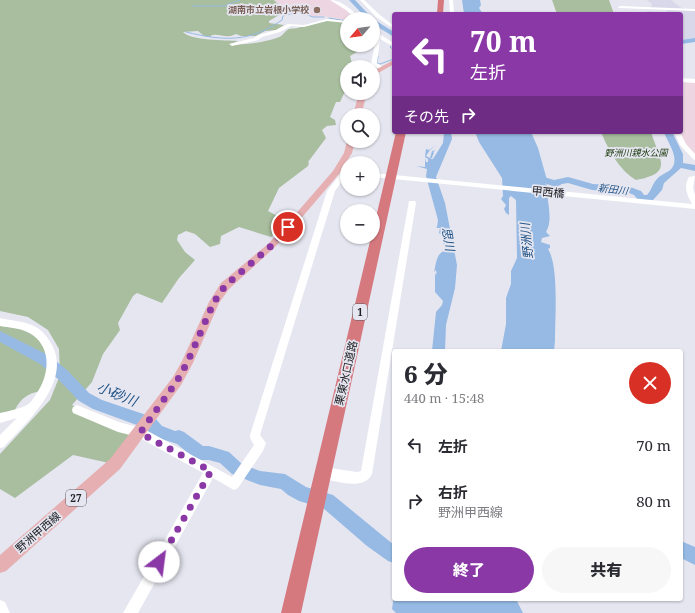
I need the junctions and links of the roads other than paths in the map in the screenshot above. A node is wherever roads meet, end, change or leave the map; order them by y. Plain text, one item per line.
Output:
1 (332, 0) edge
2 (362, 0) edge
3 (441, 0) edge
4 (451, 0) edge
5 (616, 0) edge
6 (341, 2) edge
7 (695, 10) edge
8 (352, 12) edge
9 (440, 12) edge
10 (452, 12) edge
11 (340, 21) edge
12 (392, 26) edge
13 (380, 36) edge
14 (232, 44) dead end
15 (392, 44) edge
16 (376, 52) edge
17 (392, 63) edge
18 (381, 68) joint
19 (683, 80) edge
20 (695, 80) edge
21 (401, 134) edge
22 (678, 134) edge
23 (695, 158) edge
24 (340, 175) edge
25 (380, 176) edge
26 (392, 177) junction
27 (695, 178) edge
28 (329, 185) junction
29 (412, 203) dead end
30 (695, 204) edge
31 (695, 207) edge
32 (0, 322) edge
33 (31, 409) junction
34 (77, 410) dead end
35 (0, 418) edge
36 (145, 425) junction
37 (0, 443) edge
38 (211, 471) junction
39 (323, 473) junction
40 (0, 565) edge
41 (0, 607) edge
42 (4, 613) edge
43 (130, 613) edge
44 (291, 613) edge

1 - 6 street
2 - 12 street
3 - 9 highway
4 - 10 street
5 - 7 street
6 - 8 street
11 - 14 street
13 - 15 street
16 - 18 street
17 - 18 main road
19 - 20 street
21 - 26 highway, 栗東水口道路 / 1
22 - 23 street
24 - 28 main road, 野洲甲西線 / 27
25 - 26 street, 甲西橋
26 - 31 street, 甲西橋
26 - 39 highway, 栗東水口道路 / 1
27 - 30 street
28 - 36 main road, 野洲甲西線 / 27
28 - 38 street
29 - 39 street
32 - 33 street
33 - 35 street
33 - 37 street
34 - 36 street
36 - 38 street
36 - 40 main road, 野洲甲西線 / 27
38 - 43 street
39 - 44 highway, 栗東水口道路 / 1
41 - 42 street

